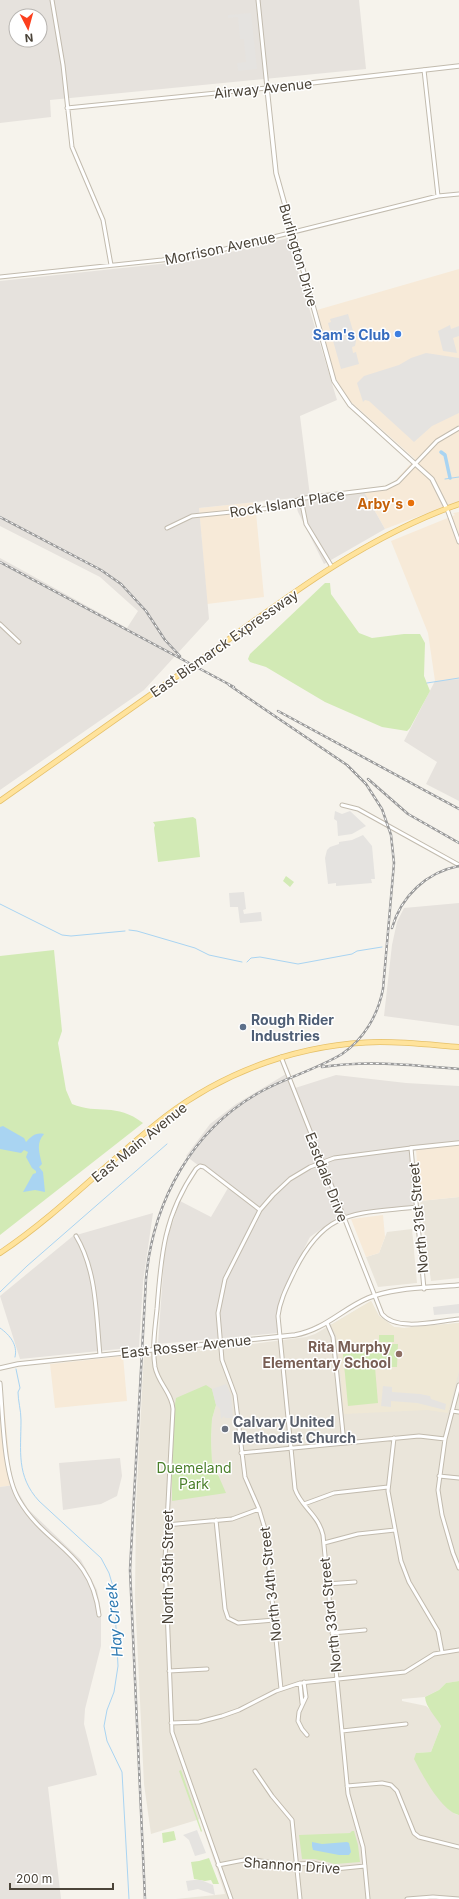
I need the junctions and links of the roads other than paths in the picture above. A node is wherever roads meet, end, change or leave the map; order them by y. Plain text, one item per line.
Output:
1 (52, 0) edge
2 (258, 0) edge
3 (459, 66) edge
4 (424, 70) junction
5 (267, 88) junction
6 (67, 108) junction
7 (459, 194) edge
8 (438, 196) junction
9 (292, 232) junction
10 (111, 265) junction
11 (0, 277) edge
12 (459, 428) edge
13 (415, 463) junction
14 (301, 499) junction
15 (459, 504) edge
16 (447, 509) junction
17 (167, 528) dead end
18 (459, 542) edge
19 (332, 567) junction
20 (0, 624) edge
21 (19, 642) dead end
22 (0, 801) edge
23 (342, 806) dead end
24 (459, 865) edge
25 (459, 1047) edge
26 (281, 1057) junction
27 (459, 1143) edge
28 (411, 1148) junction
29 (322, 1162) junction
30 (417, 1207) junction
31 (260, 1210) junction
32 (343, 1217) junction
33 (76, 1236) dead end
34 (0, 1253) edge
35 (459, 1285) edge
36 (424, 1289) junction
37 (374, 1296) junction
38 (459, 1319) edge
39 (327, 1323) junction
40 (280, 1337) junction
41 (220, 1343) junction
42 (154, 1350) junction
43 (100, 1355) junction
44 (0, 1368) edge
45 (0, 1383) edge
46 (459, 1384) edge
47 (452, 1411) junction
48 (459, 1412) edge
49 (394, 1438) junction
50 (445, 1439) junction
51 (344, 1443) junction
52 (290, 1448) junction
53 (241, 1453) junction
54 (439, 1476) junction
55 (459, 1478) edge
56 (388, 1487) junction
57 (304, 1504) junction
58 (259, 1509) junction
59 (216, 1520) junction
60 (166, 1525) junction
61 (395, 1530) junction
62 (324, 1543) junction
63 (459, 1568) edge
64 (355, 1582) dead end
65 (328, 1584) junction
66 (99, 1615) dead end
67 (274, 1620) junction
68 (365, 1630) dead end
69 (332, 1633) junction
70 (459, 1650) edge
71 (442, 1652) junction
72 (207, 1669) dead end
73 (169, 1671) junction
74 (337, 1679) junction
75 (304, 1682) junction
76 (300, 1683) junction
77 (281, 1689) junction
78 (302, 1703) junction
79 (171, 1723) junction
80 (406, 1724) dead end
81 (342, 1731) junction
82 (308, 1735) dead end
83 (255, 1771) dead end
84 (347, 1786) junction
85 (459, 1847) edge
86 (297, 1864) junction
87 (218, 1865) junction
88 (365, 1866) junction
89 (231, 1899) edge
90 (300, 1899) edge
91 (368, 1899) edge
92 (407, 1899) edge
93 (459, 1899) edge

1 - 6 street
2 - 5 street
3 - 4 street, Airway Avenue
4 - 5 street, Airway Avenue
4 - 8 street
5 - 6 street, Airway Avenue
5 - 9 street, Burlington Drive
6 - 10 street
7 - 8 street, Morrison Avenue
8 - 9 street, Morrison Avenue
9 - 10 street, Morrison Avenue
9 - 13 street, Burlington Drive
10 - 11 street, Morrison Avenue
12 - 13 street, Rock Island Place
13 - 14 street, Rock Island Place
13 - 16 street, Burlington Drive
14 - 17 street, Rock Island Place
14 - 19 street
15 - 16 main road, East Bismarck Expressway
16 - 18 street, Burlington Drive
16 - 19 main road, East Bismarck Expressway
19 - 22 main road, East Bismarck Expressway, bridge
20 - 21 street
23 - 24 street
25 - 26 main road, East Main Avenue
26 - 29 street, Eastdale Drive
26 - 34 main road, East Main Avenue
27 - 28 street
28 - 29 street, North 34th Street
28 - 30 street, North 31st Street
29 - 31 street, North 34th Street
29 - 32 street, Eastdale Drive
30 - 32 street, North 33rd Street
30 - 36 street, North 31st Street
31 - 41 street, North 34th Street
31 - 42 street, North 35th Street
32 - 37 street, Eastdale Drive
32 - 40 street, North 33rd Street
33 - 43 street
35 - 36 street, East Rosser Avenue
36 - 37 street, East Rosser Avenue
37 - 38 street, Eastdale Drive
37 - 39 street, East Rosser Avenue
39 - 40 street, East Rosser Avenue
39 - 51 street
40 - 41 street, East Rosser Avenue
40 - 52 street, North 33rd Street
41 - 42 street, East Rosser Avenue
41 - 53 street, North 34th Street
42 - 43 street, East Rosser Avenue
42 - 60 street, North 35th Street
43 - 44 street, East Rosser Avenue
45 - 66 street
46 - 47 street
47 - 48 street
47 - 50 street
49 - 50 street
49 - 51 street
49 - 56 street
50 - 54 street
51 - 52 street
52 - 53 street
52 - 57 street, North 33rd Street
53 - 58 street, North 34th Street
54 - 55 street
54 - 63 street
56 - 57 street
56 - 61 street
57 - 62 street, North 33rd Street
58 - 59 street
58 - 67 street, North 34th Street
59 - 60 street
59 - 67 street
60 - 73 street, North 35th Street
61 - 62 street
61 - 71 street
62 - 65 street, North 33rd Street
64 - 65 street
65 - 69 street, North 33rd Street
67 - 77 street, North 34th Street
68 - 69 street
69 - 74 street, North 33rd Street
70 - 71 street
71 - 74 street
72 - 73 street
73 - 79 street, North 35th Street
74 - 75 street
74 - 81 street, North 33rd Street
75 - 76 street
75 - 78 street
76 - 77 street
76 - 78 street
77 - 79 street
78 - 82 street
79 - 87 street, North 35th Street
80 - 81 street
81 - 84 street, North 33rd Street
83 - 86 street
84 - 85 street
84 - 88 street, North 33rd Street
86 - 87 street, Shannon Drive
86 - 88 street, Shannon Drive
86 - 90 street
87 - 89 street, North 35th Street
88 - 91 street, North 33rd Street
92 - 93 street

